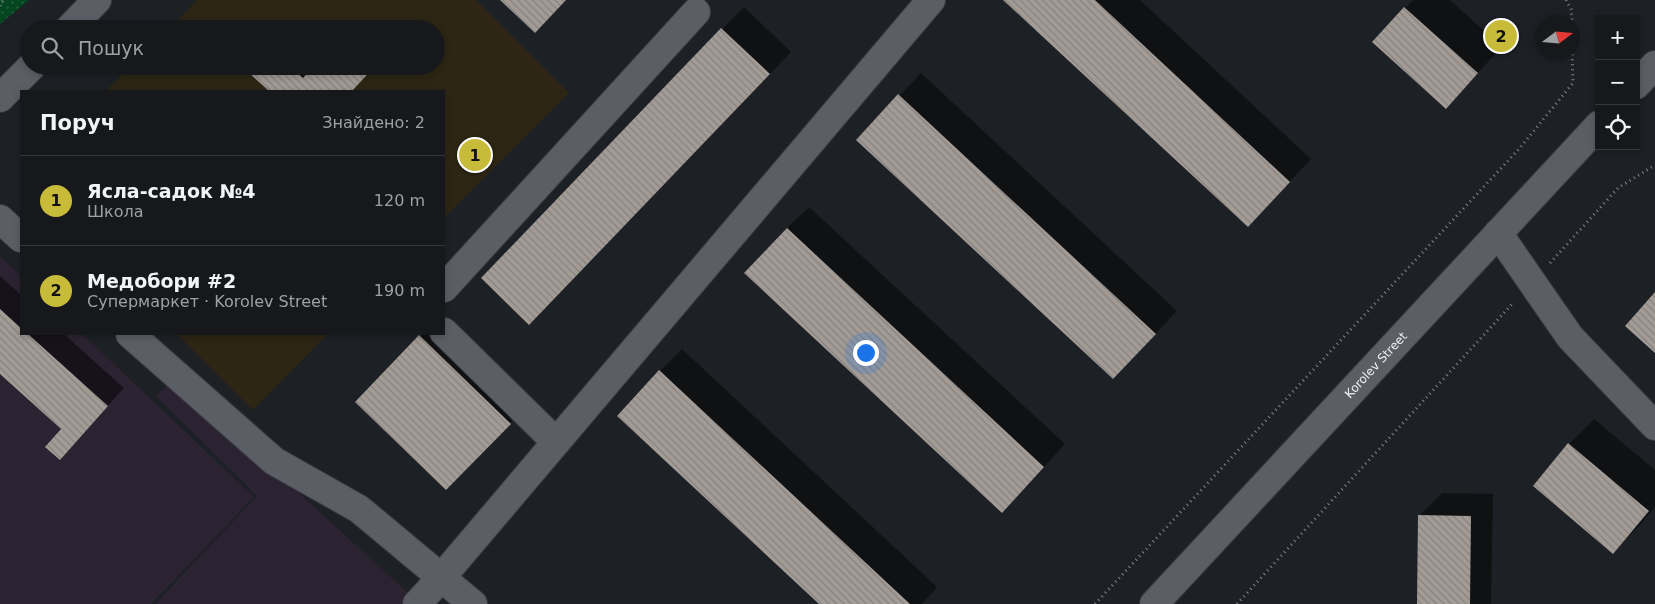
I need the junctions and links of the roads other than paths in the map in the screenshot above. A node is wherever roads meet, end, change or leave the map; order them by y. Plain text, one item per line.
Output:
1 (97, 0) edge
2 (931, 0) edge
3 (696, 12) dead end
4 (78, 20) edge
5 (1655, 65) edge
6 (23, 75) edge
7 (1640, 81) edge
8 (0, 98) edge
9 (1595, 129) edge
10 (0, 219) edge
11 (1498, 233) junction
12 (20, 237) edge
13 (445, 287) edge
14 (445, 333) edge
15 (131, 335) edge
16 (1655, 426) edge
17 (556, 442) junction
18 (441, 578) junction
19 (417, 604) edge
20 (473, 604) edge
21 (1154, 604) edge

1 - 4 street
2 - 17 street
3 - 13 street
5 - 7 street
6 - 8 street
9 - 11 street, Korolev Street
10 - 12 street
11 - 16 street
11 - 21 street, Korolev Street
14 - 17 street
15 - 18 street
17 - 18 street
18 - 19 street
18 - 20 street

